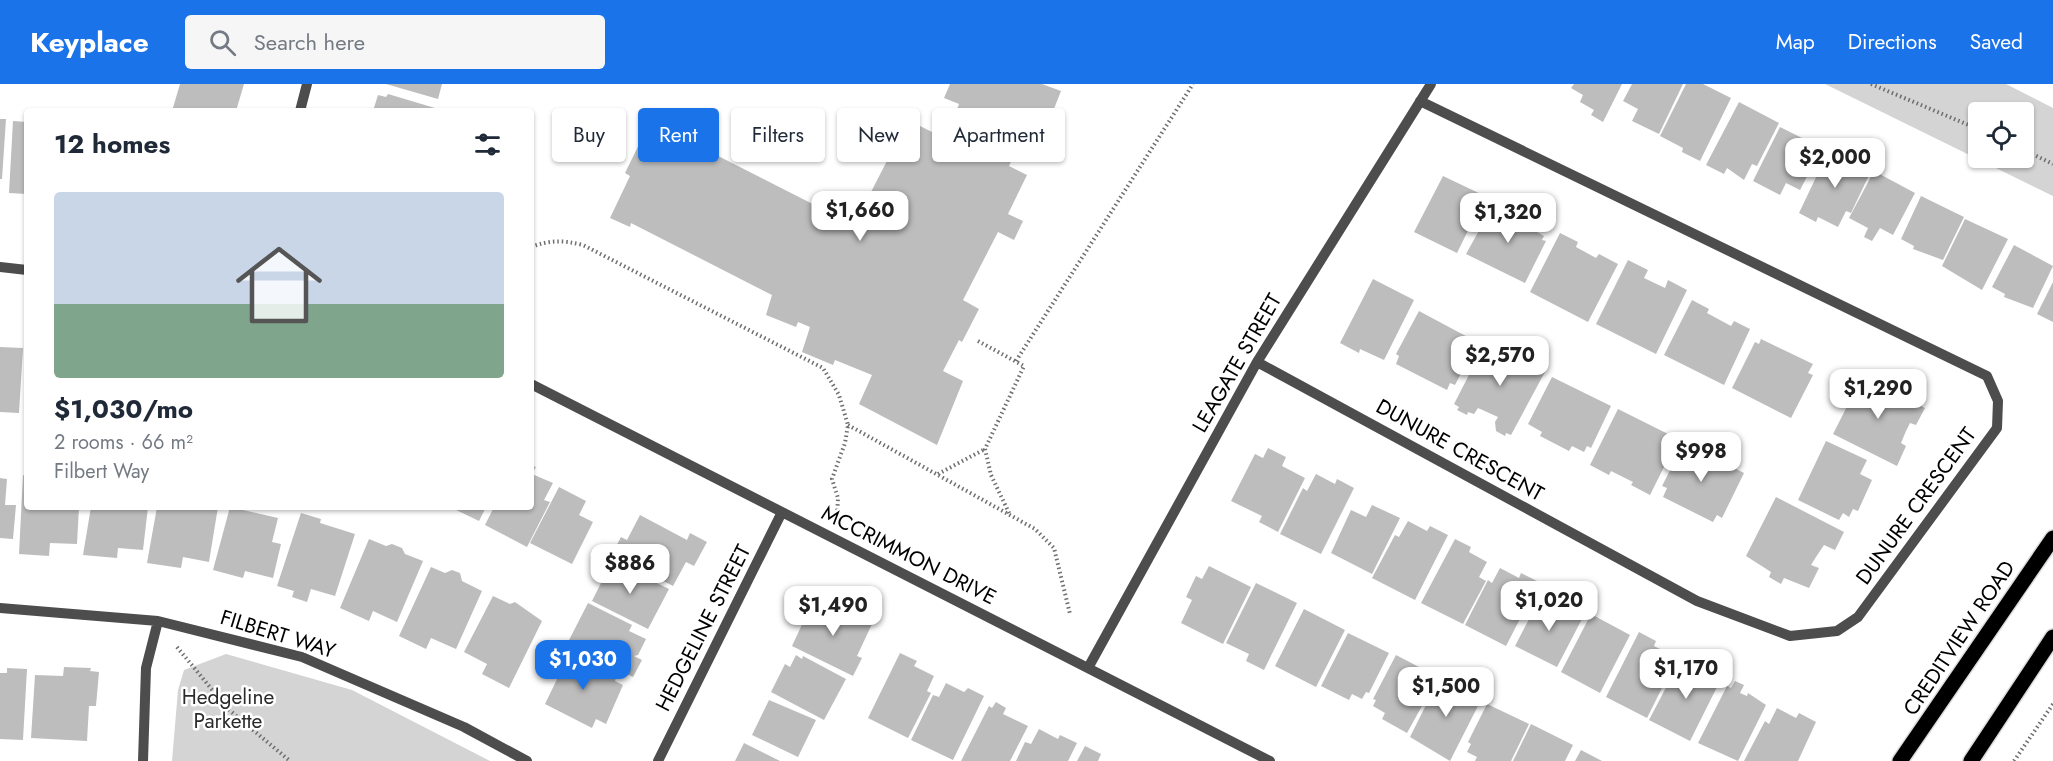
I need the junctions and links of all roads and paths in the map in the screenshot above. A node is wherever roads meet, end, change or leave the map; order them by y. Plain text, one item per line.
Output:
1 (308, 84) edge
2 (1193, 84) edge
3 (1431, 84) edge
4 (1871, 84) edge
5 (1420, 100) junction
6 (301, 108) edge
7 (1968, 125) edge
8 (2034, 155) edge
9 (2053, 164) edge
10 (534, 247) edge
11 (0, 267) edge
12 (24, 270) edge
13 (978, 341) dead end
14 (1016, 361) junction
15 (1257, 362) junction
16 (534, 386) edge
17 (848, 425) junction
18 (985, 449) junction
19 (937, 475) junction
20 (782, 512) junction
21 (1010, 515) junction
22 (2053, 538) edge
23 (835, 539) junction
24 (0, 608) edge
25 (1070, 614) dead end
26 (158, 621) junction
27 (2053, 637) edge
28 (1088, 668) junction
29 (2053, 704) edge
30 (142, 761) edge
31 (290, 761) edge
32 (527, 761) edge
33 (658, 761) edge
34 (1270, 761) edge
35 (1900, 761) edge
36 (1971, 761) edge
37 (2014, 761) edge

1 - 6 street
2 - 14 path
3 - 5 street, LEAGATE STREET
4 - 7 path
5 - 15 street, LEAGATE STREET
5 - 15 street, DUNURE CRESCENT
8 - 9 path
10 - 17 path
11 - 12 street
13 - 14 path
14 - 18 path
15 - 28 street, LEAGATE STREET
16 - 20 street, MCCRIMMON DRIVE
17 - 19 path
17 - 23 path
18 - 19 path
18 - 21 path
19 - 21 path
20 - 23 street, MCCRIMMON DRIVE
20 - 33 street, HEDGELINE STREET
21 - 25 path
22 - 35 main road, CREDITVIEW ROAD
23 - 28 street, MCCRIMMON DRIVE
24 - 26 street, FILBERT WAY
26 - 30 street
26 - 31 path
26 - 32 street, FILBERT WAY
27 - 36 main road
28 - 34 street, MCCRIMMON DRIVE
29 - 37 path

